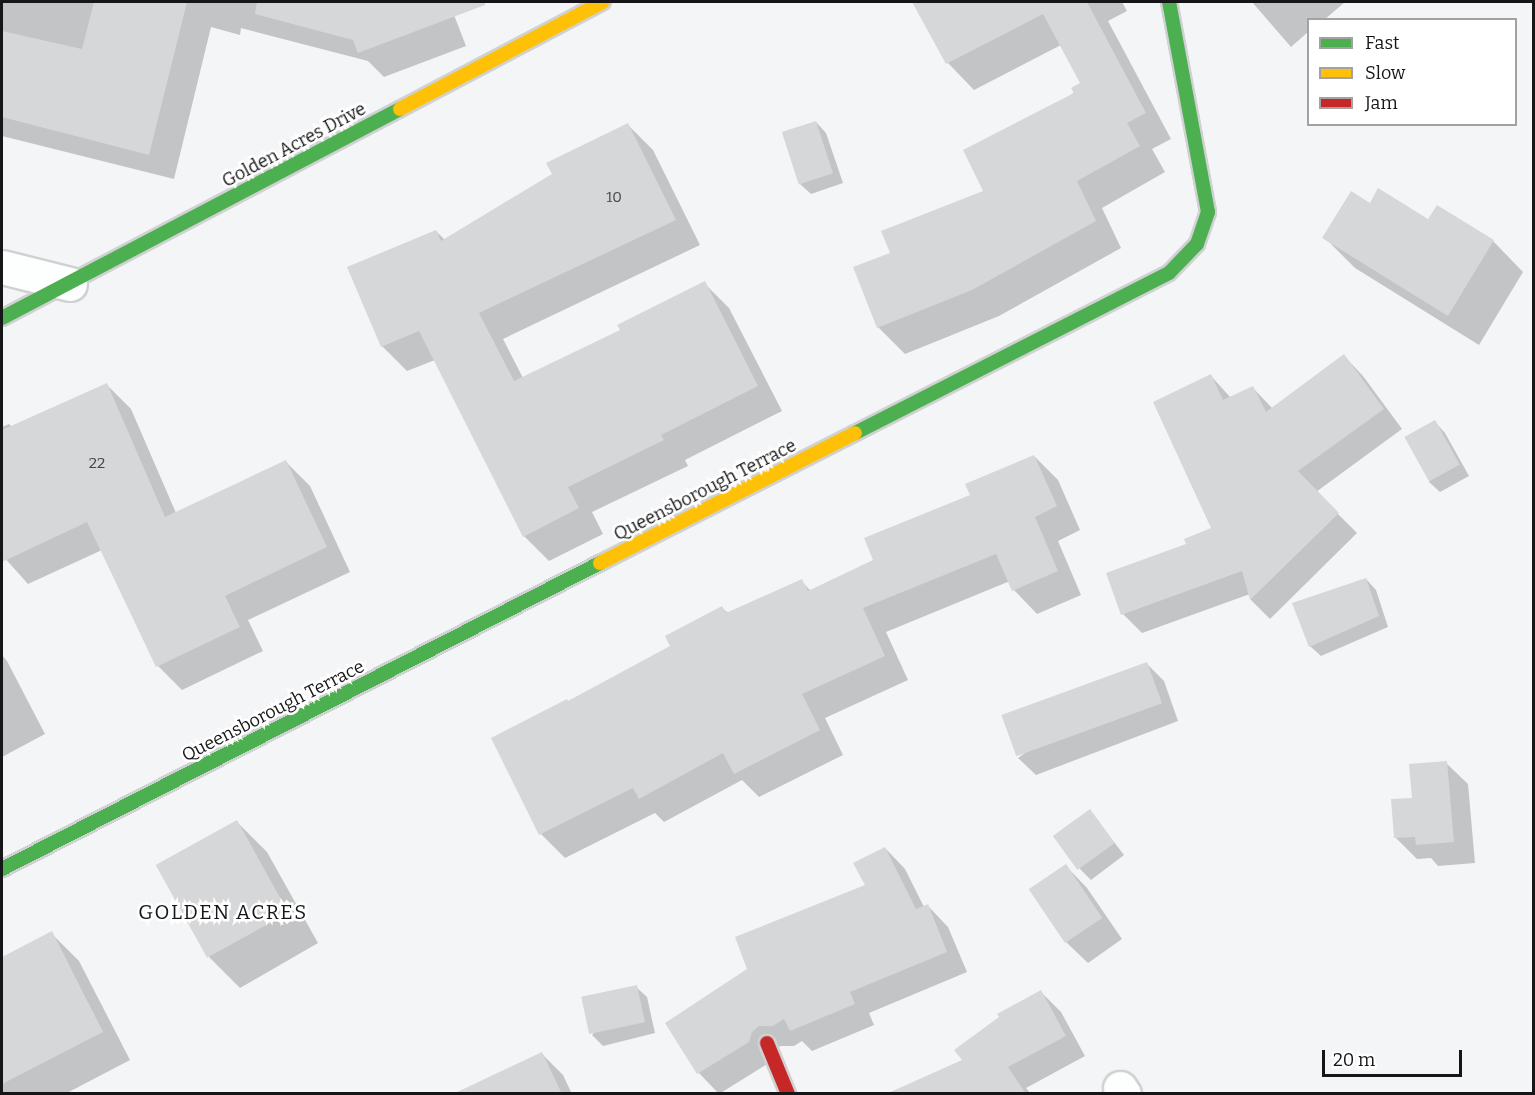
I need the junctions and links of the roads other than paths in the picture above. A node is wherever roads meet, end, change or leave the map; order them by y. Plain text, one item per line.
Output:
1 (603, 2) edge
2 (1169, 2) edge
3 (2, 267) edge
4 (70, 284) junction
5 (2, 318) edge
6 (2, 869) edge
7 (767, 1043) dead end
8 (788, 1094) edge

1 - 4 street, Golden Acres Drive
2 - 6 street, Queensborough Terrace
3 - 4 street
4 - 5 street, Golden Acres Drive
7 - 8 street

